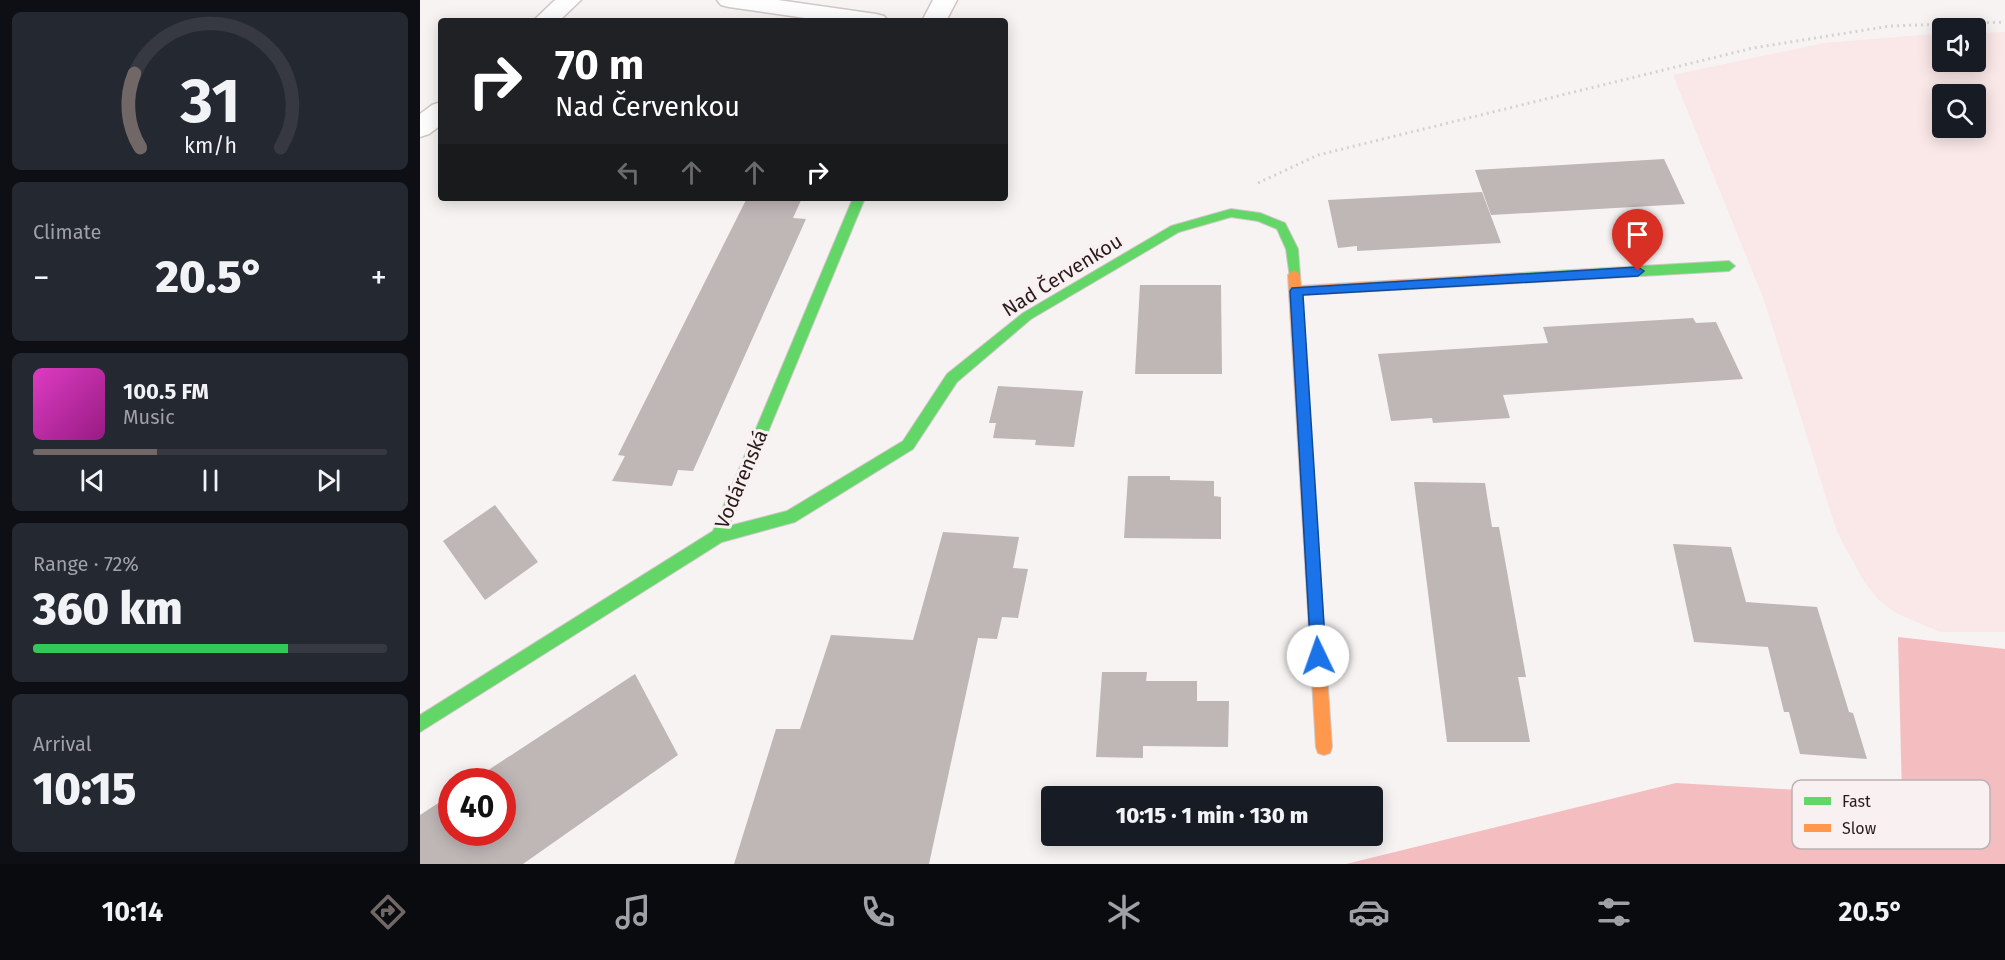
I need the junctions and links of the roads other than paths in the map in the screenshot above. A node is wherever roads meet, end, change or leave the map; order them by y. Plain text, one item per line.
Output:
1 (569, 0) edge
2 (729, 0) edge
3 (945, 0) edge
4 (548, 18) edge
5 (855, 18) edge
6 (936, 18) edge
7 (438, 114) edge
8 (420, 129) edge
9 (858, 201) edge
10 (1729, 266) dead end
11 (1296, 291) junction
12 (718, 536) junction
13 (420, 724) edge
14 (1324, 747) dead end

1 - 4 street
2 - 5 street
3 - 6 street
7 - 8 street
9 - 12 street, Vodárenská
10 - 11 street
11 - 12 street, Nad Červenkou
11 - 14 street, Nad Červenkou
12 - 13 street, Vodárenská

